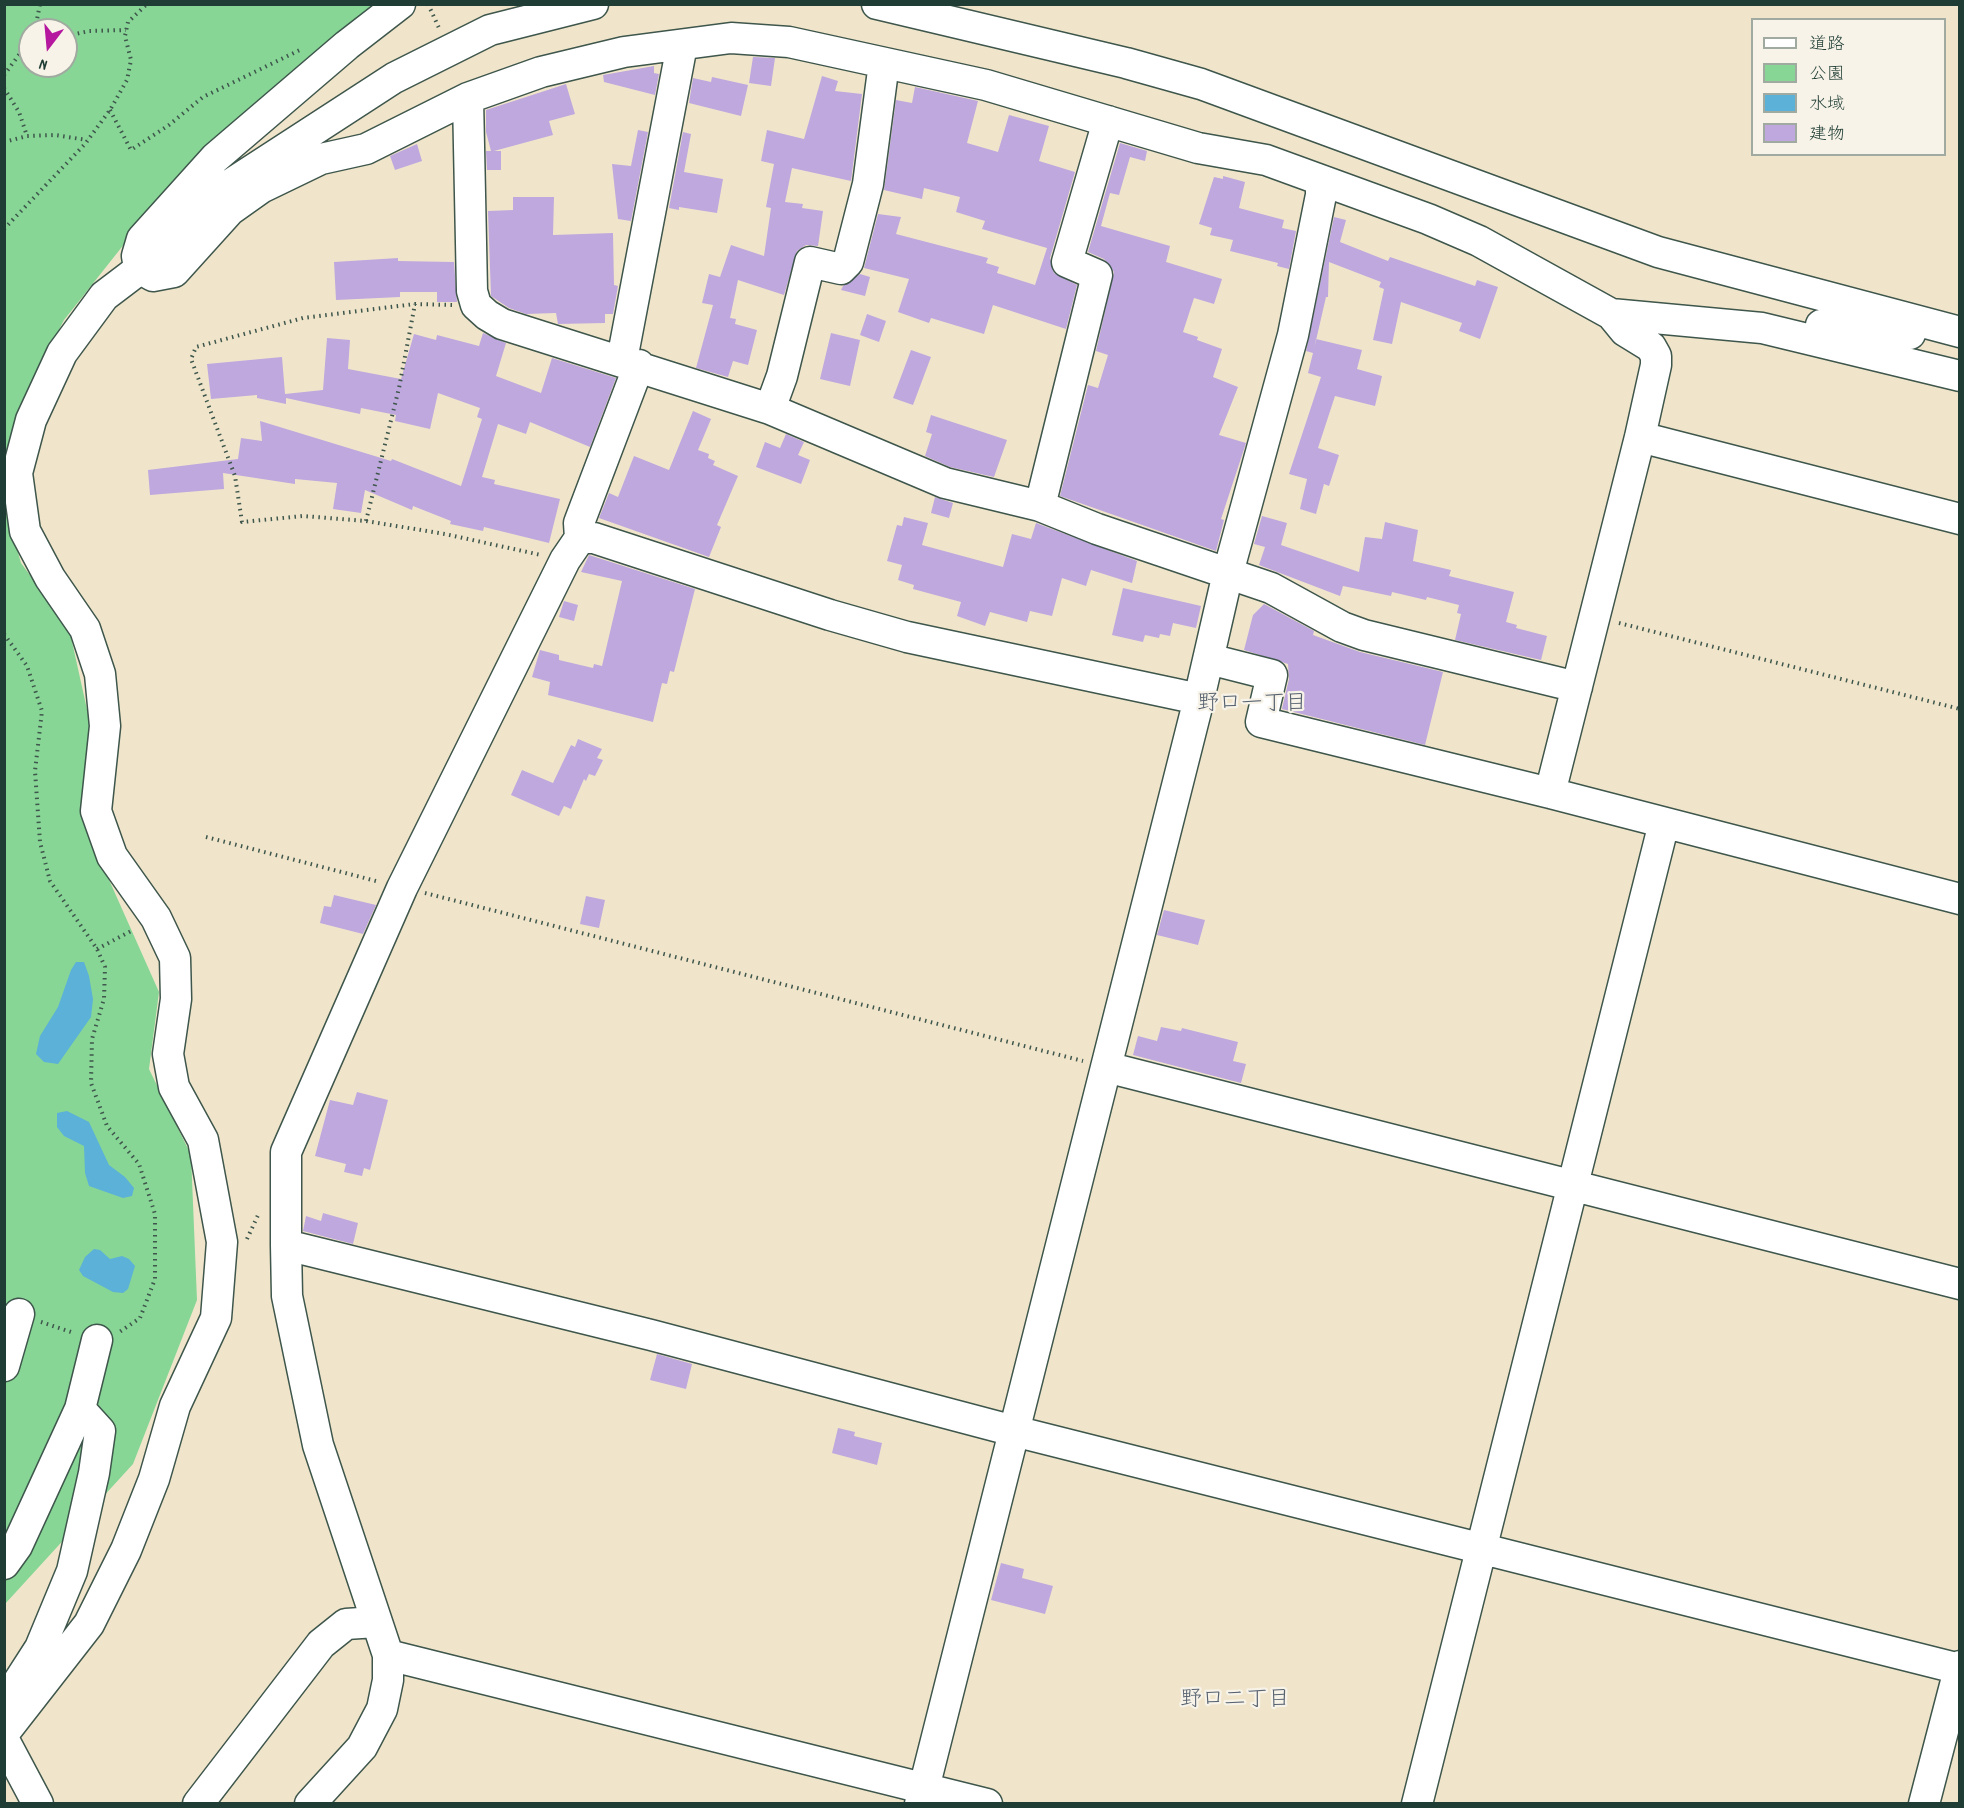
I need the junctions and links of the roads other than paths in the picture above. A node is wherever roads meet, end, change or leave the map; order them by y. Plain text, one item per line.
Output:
1 (400, 4) edge
2 (593, 4) edge
3 (877, 4) edge
4 (682, 45) junction
5 (884, 63) junction
6 (468, 98) junction
7 (1108, 121) junction
8 (1321, 181) junction
9 (139, 268) junction
10 (1611, 314) junction
11 (1762, 328) junction
12 (1947, 329) edge
13 (1959, 348) edge
14 (630, 363) junction
15 (1959, 376) edge
16 (770, 409) junction
17 (1641, 437) junction
18 (1040, 506) junction
19 (1959, 519) edge
20 (573, 549) junction
21 (1228, 573) junction
22 (1209, 659) junction
23 (1577, 687) junction
24 (1199, 699) junction
25 (1550, 793) junction
26 (1664, 823) junction
27 (1959, 899) edge
28 (1106, 1067) junction
29 (1573, 1187) junction
30 (286, 1245) junction
31 (1959, 1284) edge
32 (19, 1314) road end
33 (97, 1340) road end
34 (4, 1366) edge
35 (80, 1409) junction
36 (1014, 1431) junction
37 (1480, 1547) junction
38 (4, 1564) edge
39 (376, 1622) junction
40 (388, 1655) junction
41 (1959, 1668) edge
42 (4, 1704) edge
43 (4, 1733) edge
44 (4, 1740) edge
45 (922, 1795) edge
46 (38, 1803) edge
47 (198, 1803) edge
48 (310, 1803) edge
49 (987, 1803) edge
50 (1417, 1803) edge
51 (1924, 1803) edge

1 - 9 street
2 - 9 street
3 - 12 street
4 - 5 street
4 - 6 street
4 - 14 street
5 - 7 street
5 - 16 street
6 - 9 street
6 - 14 street
7 - 8 street
7 - 18 street
8 - 10 street
8 - 21 street
9 - 43 street
10 - 11 street
10 - 17 street
11 - 12 street
11 - 15 street
12 - 13 street
14 - 16 street
14 - 20 street
16 - 18 street
17 - 19 street
17 - 23 street
18 - 21 street
20 - 24 street
20 - 30 street
21 - 22 street
21 - 23 street
22 - 24 street
22 - 25 street
23 - 25 street
24 - 28 street
25 - 26 street
26 - 27 street
26 - 29 street
28 - 29 street
28 - 36 street
29 - 31 street
29 - 37 street
30 - 36 street
30 - 39 street
32 - 34 street
33 - 35 street
35 - 38 street
35 - 42 street
36 - 37 street
36 - 45 street
37 - 41 street
37 - 50 street
39 - 40 street
39 - 47 street
40 - 45 street
40 - 48 street
41 - 51 street
44 - 46 street
45 - 49 street

